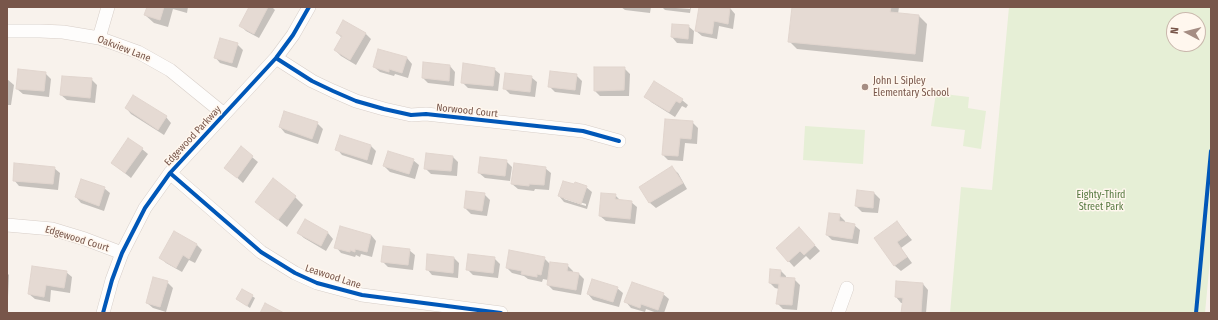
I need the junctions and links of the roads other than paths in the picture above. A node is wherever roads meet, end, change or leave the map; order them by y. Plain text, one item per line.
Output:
1 (108, 7) edge
2 (309, 7) edge
3 (7, 31) edge
4 (99, 38) junction
5 (276, 58) junction
6 (224, 114) junction
7 (619, 141) dead end
8 (170, 173) junction
9 (7, 225) edge
10 (122, 253) junction
11 (847, 288) dead end
12 (103, 313) edge
13 (501, 313) edge
14 (838, 313) edge

1 - 4 street
2 - 5 street, Edgewood Parkway
3 - 4 street, Oakview Lane
4 - 6 street, Oakview Lane
5 - 6 street, Edgewood Parkway
5 - 7 street, Norwood Court
6 - 8 street, Edgewood Parkway
8 - 10 street, Edgewood Parkway
8 - 13 street, Leawood Lane
9 - 10 street, Edgewood Court
10 - 12 street, Edgewood Parkway
11 - 14 street

